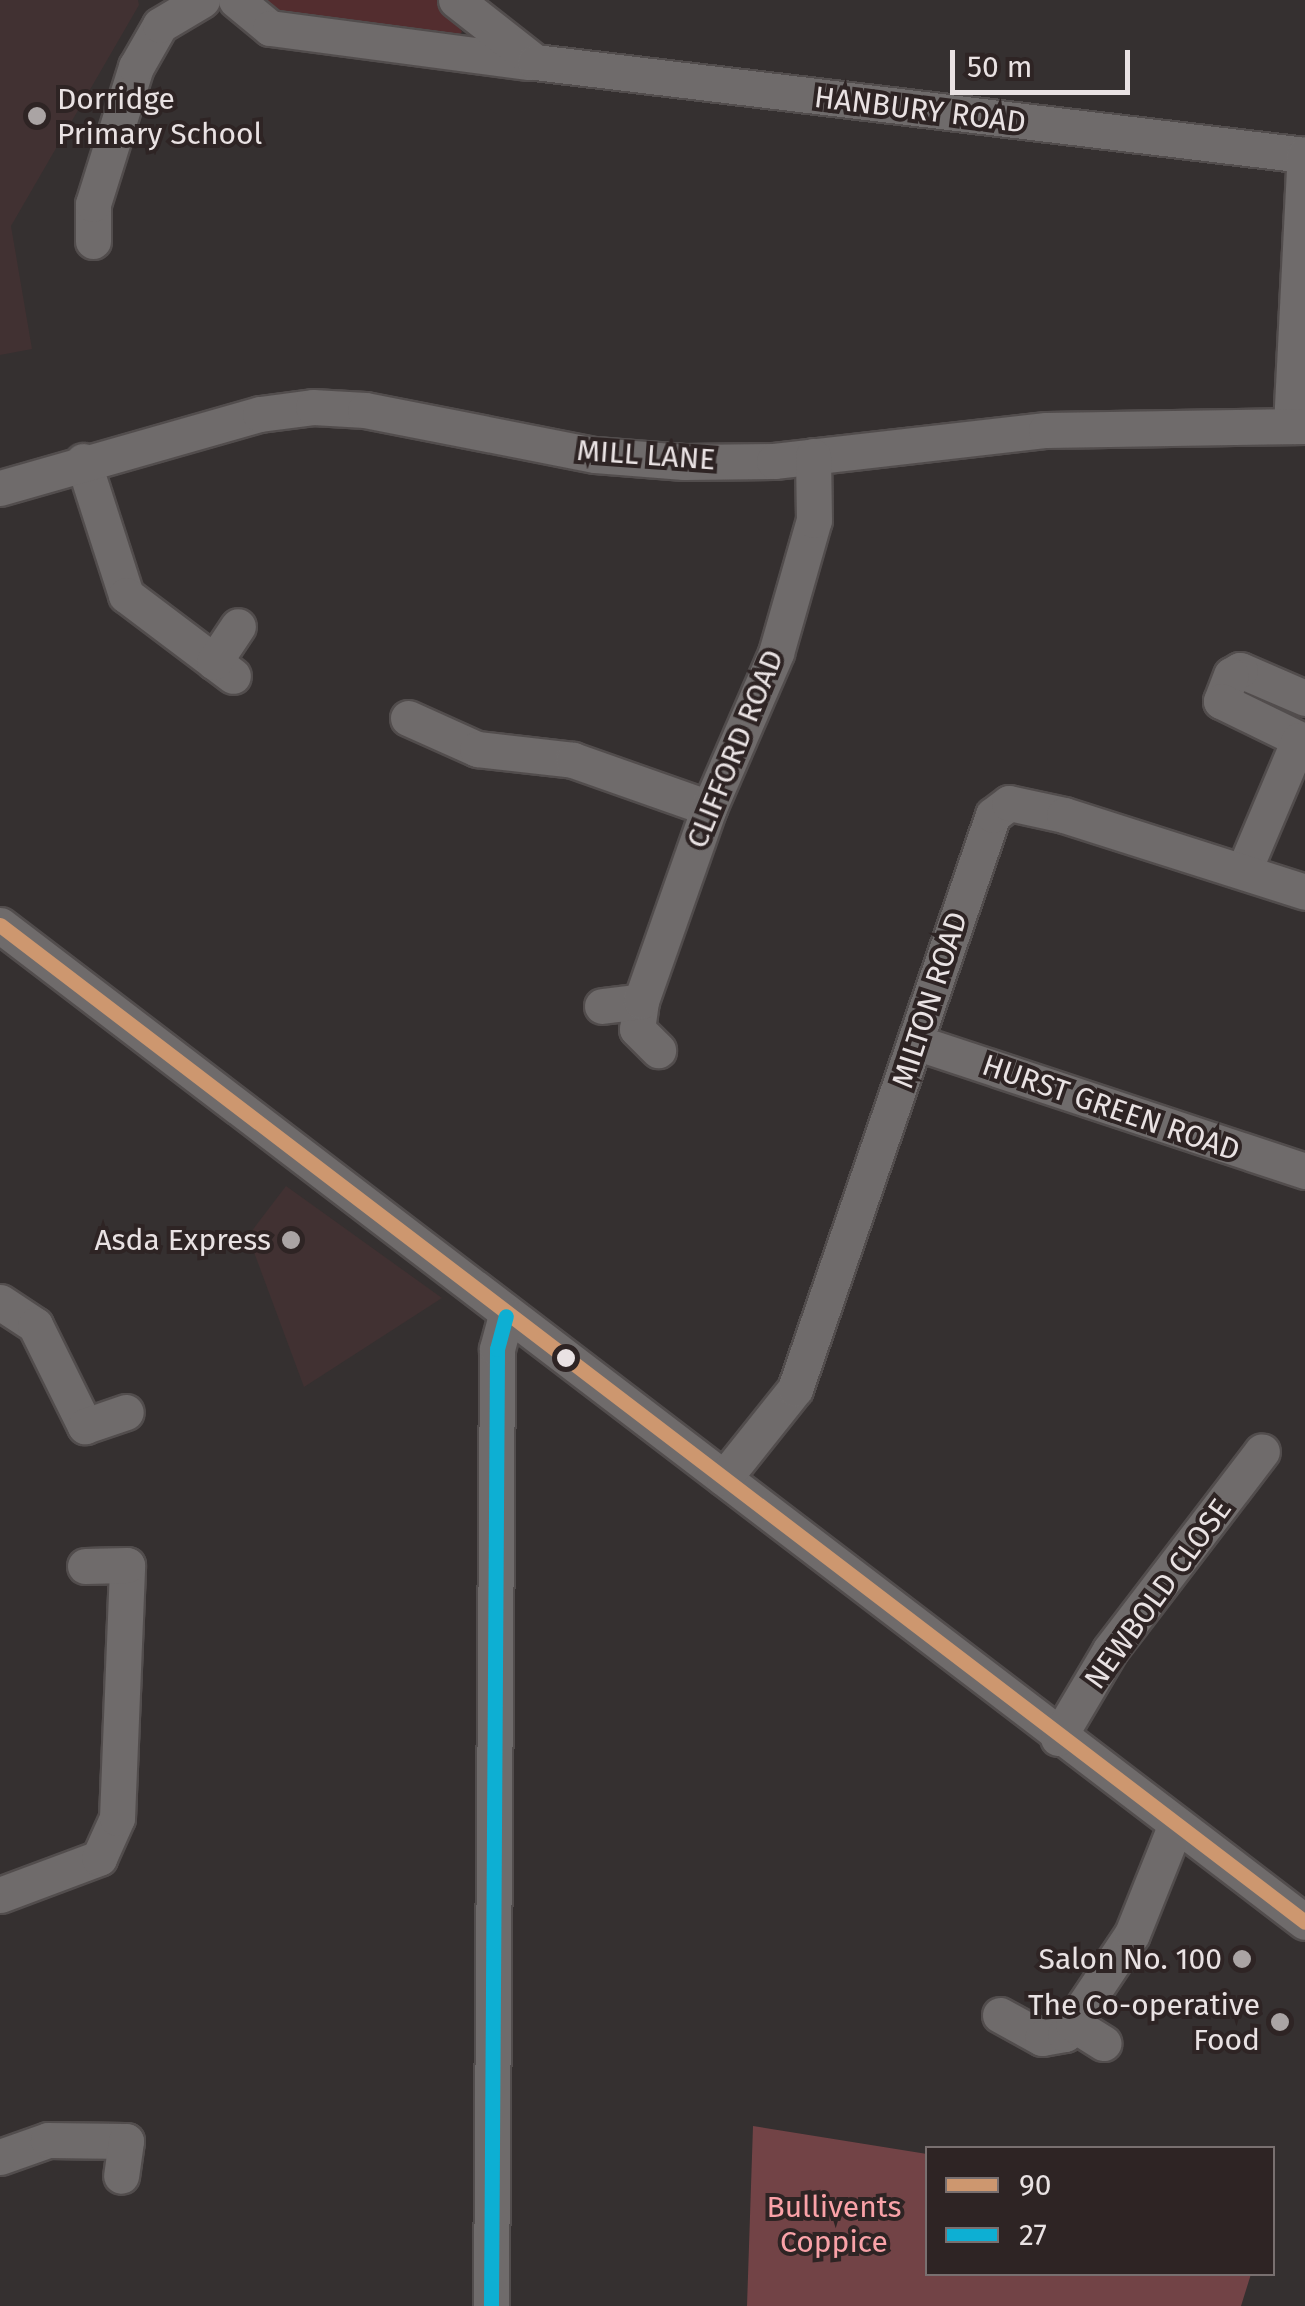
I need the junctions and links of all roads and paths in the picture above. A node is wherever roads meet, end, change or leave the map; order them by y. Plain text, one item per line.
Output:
1 (202, 0) edge
2 (236, 0) edge
3 (456, 0) edge
4 (535, 62) junction
5 (1305, 154) edge
6 (93, 241) dead end
7 (1298, 426) edge
8 (813, 456) junction
9 (83, 461) junction
10 (0, 488) edge
11 (238, 626) dead end
12 (1305, 698) edge
13 (408, 718) dead end
14 (1302, 741) edge
15 (709, 808) junction
16 (1244, 870) junction
17 (1305, 892) edge
18 (0, 925) edge
19 (640, 1000) junction
20 (602, 1006) dead end
21 (918, 1043) junction
22 (658, 1050) dead end
23 (1305, 1171) edge
24 (0, 1302) edge
25 (506, 1316) junction
26 (126, 1412) dead end
27 (1262, 1451) dead end
28 (724, 1478) junction
29 (85, 1566) dead end
30 (1058, 1738) junction
31 (1176, 1824) junction
32 (0, 1895) edge
33 (1305, 1922) edge
34 (1000, 2015) dead end
35 (0, 2158) edge
36 (122, 2176) dead end
37 (491, 2306) edge

1 - 6 street
2 - 4 street, HANBURY ROAD
3 - 4 street
4 - 5 street, HANBURY ROAD
5 - 7 street
7 - 8 street, MILL LANE
8 - 9 street, MILL LANE
8 - 15 street, CLIFFORD ROAD
9 - 10 street, MILL LANE
9 - 11 street
12 - 14 street
13 - 15 street
14 - 16 street
15 - 19 street, CLIFFORD ROAD
16 - 17 street, MILTON ROAD
16 - 21 street, MILTON ROAD
18 - 25 street
19 - 20 street
19 - 22 street
21 - 23 street, HURST GREEN ROAD
21 - 28 street, MILTON ROAD
24 - 26 street
25 - 28 street
25 - 37 street
27 - 30 street, NEWBOLD CLOSE
28 - 30 street
29 - 32 street
30 - 31 street
31 - 33 street
31 - 34 street
35 - 36 street

